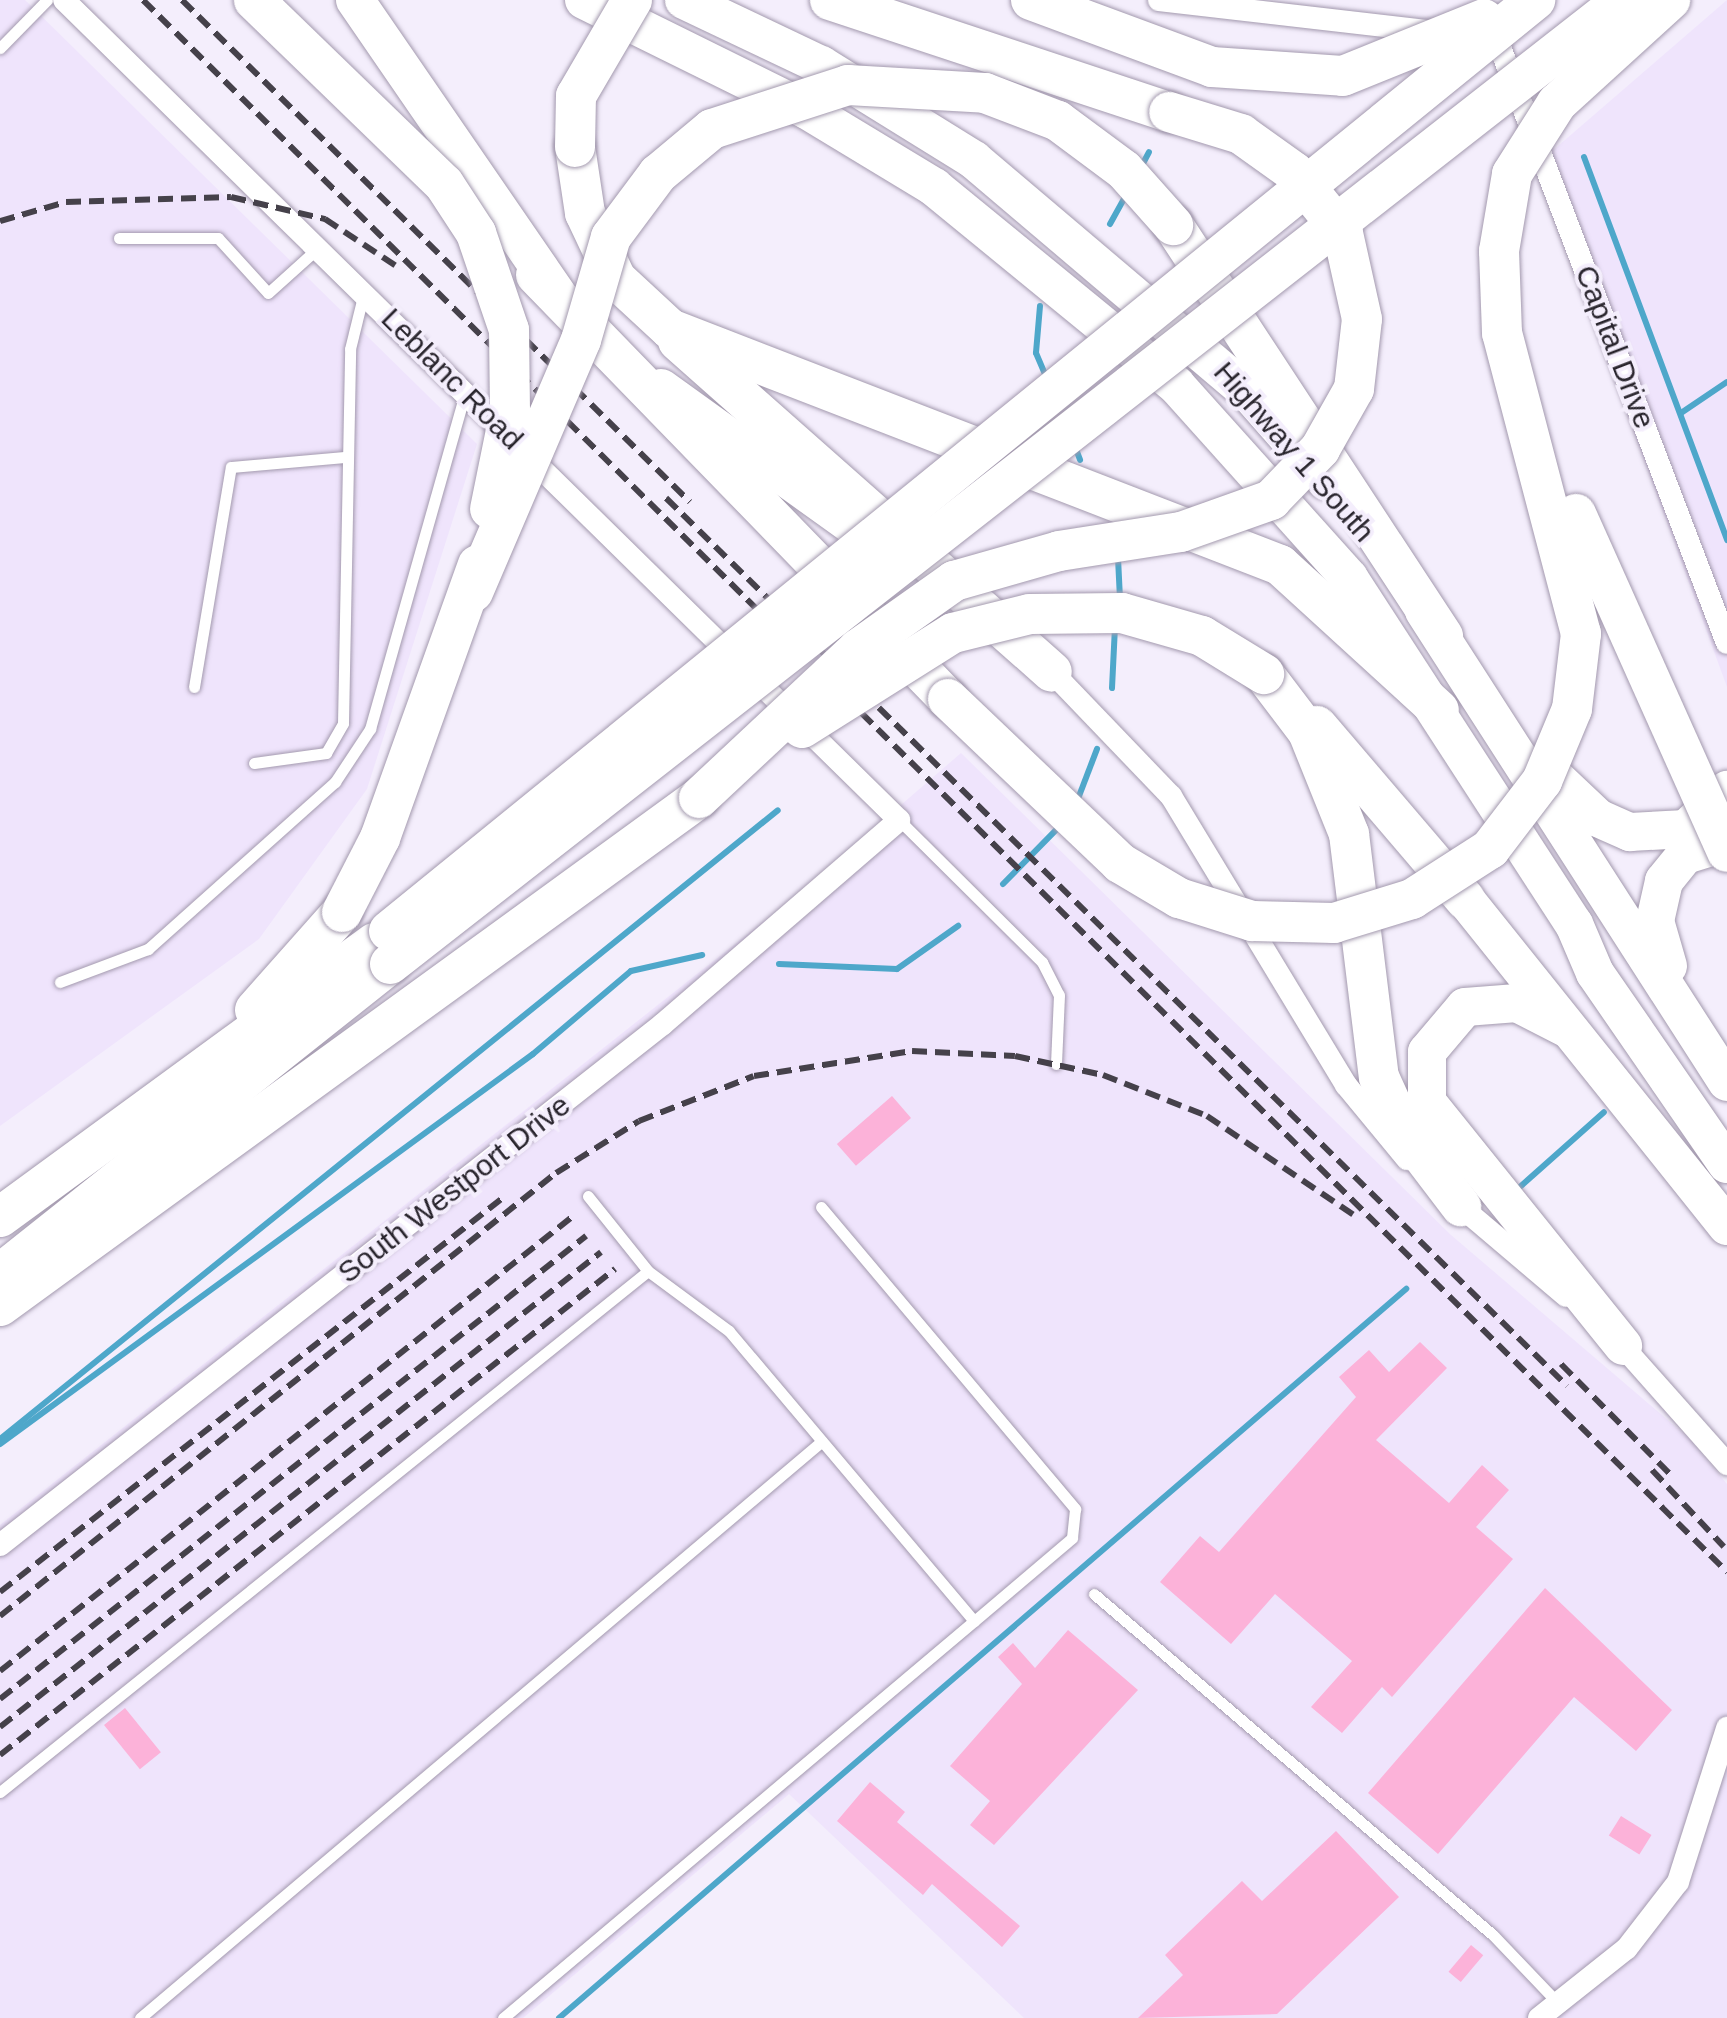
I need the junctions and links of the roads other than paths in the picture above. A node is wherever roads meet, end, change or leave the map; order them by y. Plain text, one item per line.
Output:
1 (47, 0) edge
2 (64, 0) edge
3 (254, 0) edge
4 (355, 0) edge
5 (584, 0) edge
6 (632, 0) edge
7 (684, 0) edge
8 (830, 0) edge
9 (1030, 0) edge
10 (1159, 0) edge
11 (1481, 0) edge
12 (1513, 0) edge
13 (1535, 0) edge
14 (1623, 0) edge
15 (1670, 0) edge
16 (0, 48) edge
17 (1503, 52) junction
18 (120, 238) dead end
19 (318, 248) junction
20 (536, 274) junction
21 (364, 292) junction
22 (670, 329) junction
23 (1516, 383) junction
24 (465, 392) junction
25 (344, 458) junction
26 (473, 592) junction
27 (1443, 636) junction
28 (1727, 643) edge
29 (1052, 672) junction
30 (1264, 674) junction
31 (194, 687) dead end
32 (1439, 710) junction
33 (343, 724) junction
34 (370, 729) junction
35 (1504, 729) junction
36 (254, 762) dead end
37 (1727, 790) edge
38 (699, 798) junction
39 (1727, 813) edge
40 (899, 820) junction
41 (1714, 840) edge
42 (1466, 899) joint
43 (382, 954) junction
44 (60, 982) dead end
45 (1678, 997) junction
46 (1568, 1030) junction
47 (1056, 1064) dead end
48 (197, 1074) junction
49 (1727, 1082) edge
50 (1727, 1164) edge
51 (588, 1196) dead end
52 (1461, 1206) junction
53 (820, 1207) dead end
54 (0, 1217) edge
55 (1727, 1226) edge
56 (648, 1271) junction
57 (0, 1274) edge
58 (0, 1306) edge
59 (1624, 1346) junction
60 (822, 1441) junction
61 (1727, 1464) edge
62 (0, 1545) edge
63 (1094, 1594) dead end
64 (974, 1620) junction
65 (1727, 1728) edge
66 (0, 1792) edge
67 (1560, 2004) junction
68 (140, 2018) edge
69 (504, 2018) edge
70 (1538, 2018) edge

1 - 16 lane
2 - 19 street, Leblanc Road
3 - 26 highway, bridge
4 - 20 highway
5 - 32 highway, Highway 1 South
6 - 22 highway, bridge
7 - 27 highway, Highway 1 South
8 - 38 highway, bridge
9 - 12 highway, bridge
10 - 17 street
11 - 17 street, Capital Drive
13 - 43 highway, bridge
14 - 43 highway, bridge
15 - 23 highway, bridge
17 - 28 street, Capital Drive
18 - 19 lane
19 - 21 street, Leblanc Road
20 - 23 highway, bridge
20 - 29 highway
21 - 24 street, Leblanc Road
21 - 25 lane
22 - 29 highway
22 - 32 highway
23 - 41 highway, bridge
24 - 34 lane
24 - 40 street, Leblanc Road
25 - 31 lane
25 - 33 lane
26 - 27 highway, bridge
26 - 48 highway, bridge
27 - 35 highway, Highway 1 South
29 - 52 street
30 - 38 highway, bridge
30 - 42 highway
30 - 52 highway
32 - 50 highway, Highway 1 South
33 - 34 lane
33 - 36 lane
34 - 44 lane
35 - 41 highway
35 - 45 highway, Highway 1 South
37 - 41 highway
38 - 58 highway
39 - 41 highway
40 - 47 lane
40 - 62 street, South Westport Drive
41 - 45 highway
42 - 46 highway
43 - 48 highway
43 - 57 highway
45 - 49 highway, Highway 1 South
46 - 55 highway
46 - 59 highway
48 - 54 highway
51 - 56 lane
52 - 59 street
53 - 64 lane
56 - 60 lane
56 - 66 lane
59 - 61 street
60 - 64 lane
60 - 68 lane
63 - 67 lane
64 - 69 lane
65 - 67 street
67 - 70 street

